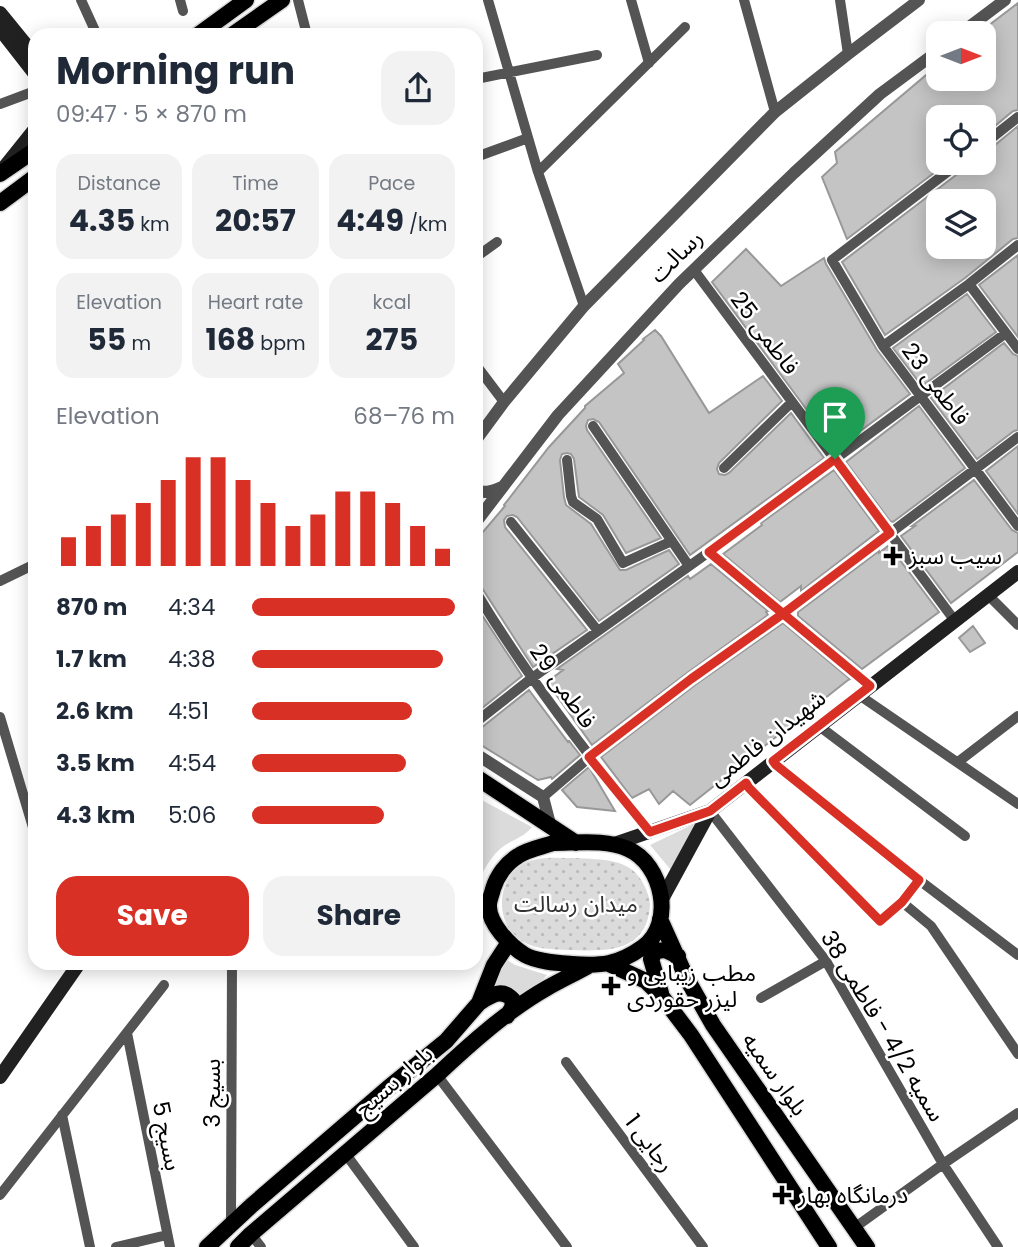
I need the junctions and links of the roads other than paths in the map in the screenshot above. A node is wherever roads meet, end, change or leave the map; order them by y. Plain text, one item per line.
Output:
1 (80, 0) edge
2 (180, 0) edge
3 (246, 0) edge
4 (282, 0) edge
5 (298, 0) edge
6 (488, 0) edge
7 (631, 0) edge
8 (744, 0) edge
9 (840, 0) edge
10 (919, 0) edge
11 (1005, 0) edge
12 (183, 11) dead end
13 (0, 13) edge
14 (977, 21) edge
15 (685, 27) dead end
16 (94, 28) edge
17 (208, 28) edge
18 (242, 28) edge
19 (305, 28) edge
20 (0, 29) edge
21 (28, 47) edge
22 (848, 54) junction
23 (597, 55) dead end
24 (926, 60) edge
25 (649, 63) junction
26 (28, 66) edge
27 (509, 73) junction
28 (483, 78) edge
29 (28, 94) edge
30 (0, 104) edge
31 (775, 112) junction
32 (1018, 117) edge
33 (996, 134) edge
34 (28, 138) edge
35 (528, 138) junction
36 (483, 154) edge
37 (28, 155) edge
38 (538, 172) junction
39 (0, 173) edge
40 (943, 175) edge
41 (28, 182) edge
42 (28, 189) edge
43 (6, 199) edge
44 (497, 242) dead end
45 (1018, 245) edge
46 (483, 252) edge
47 (694, 270) junction
48 (969, 284) junction
49 (584, 306) junction
50 (1006, 333) junction
51 (883, 346) junction
52 (1018, 349) edge
53 (483, 374) edge
54 (920, 395) junction
55 (792, 401) junction
56 (504, 402) junction
57 (593, 426) dead end
58 (483, 430) edge
59 (1018, 438) edge
60 (835, 459) junction
61 (567, 460) dead end
62 (724, 468) dead end
63 (975, 469) junction
64 (504, 486) junction
65 (483, 493) edge
66 (483, 513) edge
67 (511, 522) dead end
68 (1018, 526) edge
69 (890, 533) junction
70 (672, 541) junction
71 (709, 552) junction
72 (689, 566) junction
73 (28, 567) edge
74 (1018, 572) edge
75 (0, 581) edge
76 (988, 595) junction
77 (483, 603) edge
78 (784, 613) junction
79 (955, 621) junction
80 (1018, 625) edge
81 (598, 631) junction
82 (532, 678) junction
83 (865, 690) junction
84 (483, 716) edge
85 (1018, 716) edge
86 (0, 717) edge
87 (819, 726) junction
88 (589, 757) junction
89 (483, 758) edge
90 (773, 761) junction
91 (958, 762) junction
92 (483, 781) edge
93 (746, 783) junction
94 (543, 797) junction
95 (1018, 804) edge
96 (28, 811) edge
97 (710, 811) junction
98 (550, 824) junction
99 (650, 832) junction
100 (965, 836) dead end
101 (576, 843) junction
102 (614, 844) junction
103 (919, 880) junction
104 (483, 899) edge
105 (661, 901) junction
106 (902, 902) junction
107 (488, 905) junction
108 (660, 919) junction
109 (509, 942) junction
110 (1018, 955) edge
111 (677, 956) junction
112 (826, 961) junction
113 (609, 964) junction
114 (590, 965) junction
115 (74, 970) edge
116 (232, 970) edge
117 (164, 985) dead end
118 (663, 998) junction
119 (761, 998) dead end
120 (479, 1003) junction
121 (507, 1016) junction
122 (127, 1032) junction
123 (1018, 1054) edge
124 (566, 1062) dead end
125 (437, 1075) junction
126 (0, 1077) edge
127 (1018, 1113) edge
128 (62, 1115) junction
129 (345, 1153) junction
130 (943, 1164) junction
131 (0, 1195) edge
132 (231, 1223) junction
133 (854, 1228) junction
134 (251, 1234) junction
135 (167, 1235) junction
136 (90, 1247) edge
137 (116, 1247) edge
138 (170, 1247) edge
139 (207, 1247) edge
140 (238, 1247) edge
141 (261, 1247) edge
142 (414, 1247) edge
143 (567, 1247) edge
144 (703, 1247) edge
145 (829, 1247) edge
146 (867, 1247) edge
147 (998, 1247) edge

1 - 16 street
2 - 12 street
3 - 17 main road
4 - 18 main road
5 - 19 street
6 - 27 street
7 - 25 street
8 - 31 street
9 - 22 street
10 - 22 street, رسالت
11 - 14 street
13 - 21 main road
15 - 25 street
20 - 26 main road
22 - 31 street, رسالت
23 - 27 street
24 - 47 street, رسالت
25 - 38 street
27 - 28 street
27 - 35 street
29 - 30 street
31 - 49 street, رسالت
32 - 33 street
34 - 39 main road
35 - 36 street
35 - 38 street
37 - 39 main road
38 - 49 street
40 - 51 street, فاطمی 23
41 - 43 main road
42 - 43 main road
44 - 46 street
45 - 48 street
47 - 55 street, فاطمی 25
47 - 64 street, رسالت
48 - 50 street
48 - 51 street
49 - 56 street, رسالت
50 - 52 street
50 - 54 street
51 - 54 street, فاطمی 23
53 - 56 street
54 - 60 street
54 - 63 street, فاطمی 23
55 - 60 street, فاطمی 25
55 - 62 street
56 - 58 street, رسالت
57 - 70 street
59 - 63 street
60 - 69 street, فاطمی 25
60 - 71 street
61 - 70 street
63 - 68 street, فاطمی 23
63 - 69 street
64 - 65 street
64 - 66 street, رسالت
67 - 81 street
69 - 78 street
69 - 79 street, فاطمی 25
70 - 72 street
71 - 72 street
71 - 78 street
72 - 81 street
73 - 75 street
74 - 76 main road, شهیدان فاطمی
76 - 79 main road, شهیدان فاطمی
76 - 80 street
77 - 82 street, فاطمی 29
78 - 83 street
78 - 88 street
79 - 83 main road, شهیدان فاطمی
81 - 82 street
82 - 84 street
82 - 88 street, فاطمی 29
83 - 87 main road, شهیدان فاطمی
83 - 91 street
85 - 91 street
86 - 96 street
87 - 90 main road, شهیدان فاطمی
87 - 100 street
88 - 94 street
88 - 99 street, فاطمی 29
89 - 94 street
90 - 93 main road, شهیدان فاطمی
90 - 103 street
91 - 95 street
92 - 98 main road
93 - 97 main road, شهیدان فاطمی
93 - 106 street
94 - 98 street
97 - 99 main road
97 - 105 main road
97 - 112 street, سمیه 4/2 - فاطمی 38
98 - 101 main road
99 - 102 main road
101 - 102 main road
101 - 107 main road
102 - 105 main road
103 - 106 street
103 - 110 street
104 - 107 main road
105 - 108 main road
106 - 123 street
107 - 109 main road
108 - 111 main road, بلوار سمیه
108 - 113 main road
109 - 114 main road
109 - 120 main road, بلوار بسیج
111 - 118 main road
111 - 133 main road, بلوار سمیه
112 - 119 street
112 - 130 street, سمیه 4/2 - فاطمی 38
113 - 114 main road
113 - 118 main road, بلوار سمیه
114 - 121 main road, بلوار بسیج
115 - 126 main road
116 - 132 street, بسیج 3
117 - 122 street
118 - 145 main road, بلوار سمیه
120 - 121 main road
120 - 132 main road, بلوار بسیج
121 - 125 main road, بلوار بسیج
122 - 128 street
122 - 135 street, بسیج 5
124 - 144 street, رجایی 1
125 - 129 main road, بلوار بسیج
125 - 143 street
127 - 130 street
128 - 131 street
128 - 136 street
129 - 134 main road, بلوار بسیج
129 - 142 street
130 - 133 street
130 - 147 street, سمیه 4/2 - فاطمی 38
132 - 139 main road, بلوار بسیج
133 - 146 main road, بلوار سمیه
134 - 140 main road, بلوار بسیج
134 - 141 street
135 - 137 street
135 - 138 street, بسیج 5

